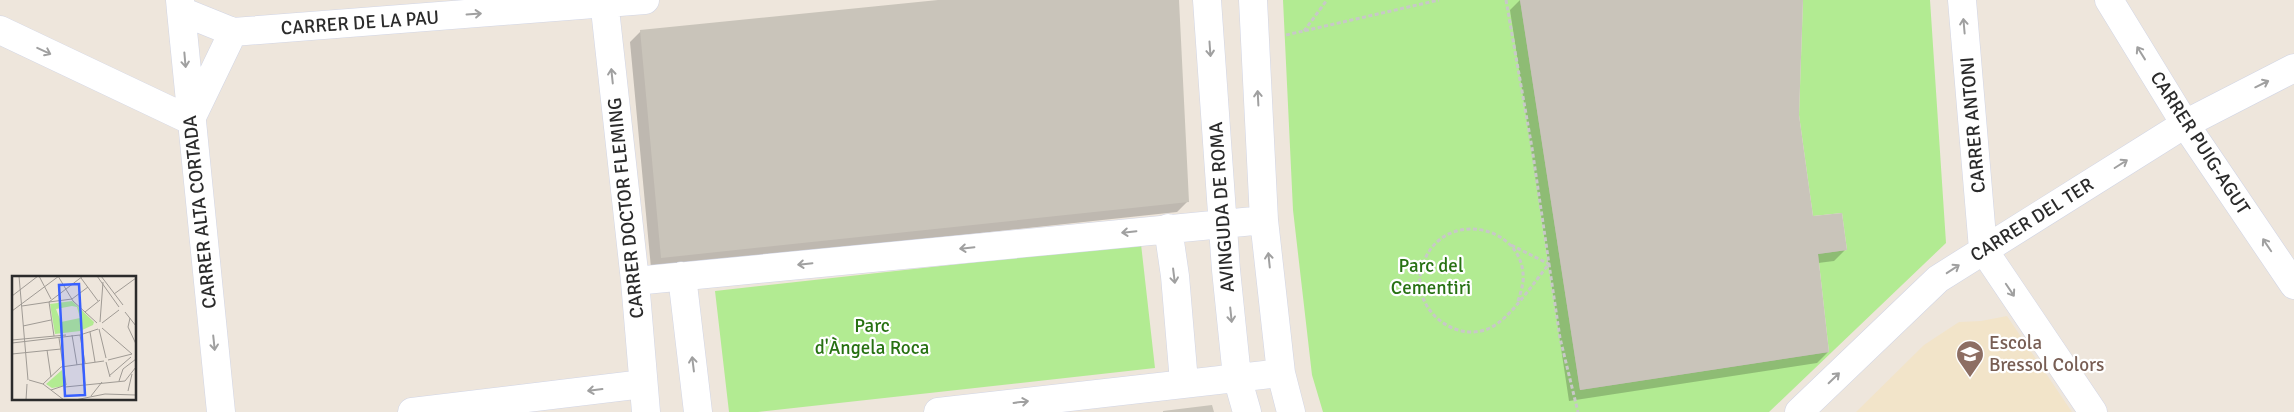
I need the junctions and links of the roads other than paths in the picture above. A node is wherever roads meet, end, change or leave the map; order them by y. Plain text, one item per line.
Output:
1 (645, 0) edge
2 (1207, 0) edge
3 (1252, 0) edge
4 (1962, 0) edge
5 (2109, 0) edge
6 (604, 2) edge
7 (181, 6) edge
8 (0, 30) edge
9 (233, 32) junction
10 (2294, 68) edge
11 (190, 120) junction
12 (2185, 124) junction
13 (1264, 220) junction
14 (1222, 223) junction
15 (1168, 228) junction
16 (1983, 249) junction
17 (682, 276) junction
18 (635, 280) junction
19 (2294, 285) edge
20 (1281, 373) junction
21 (1237, 377) junction
22 (1184, 382) junction
23 (643, 384) junction
24 (221, 412) edge
25 (412, 412) edge
26 (646, 412) edge
27 (698, 412) edge
28 (938, 412) edge
29 (1247, 412) edge
30 (1291, 412) edge
31 (1799, 412) edge
32 (2093, 412) edge

1 - 6 street, CARRER DE LA PAU
2 -> 14 street, AVINGUDA DE ROMA
13 -> 3 street
16 -> 4 street, CARRER ANTONI
12 -> 5 street, CARRER PUIG-AGUT
9 -> 6 street, CARRER DE LA PAU
18 -> 6 street, CARRER DOCTOR FLEMING
7 - 9 street, CARRER ALTA CORTADA
7 -> 11 street, CARRER ALTA CORTADA
8 -> 11 street
9 - 11 street
12 -> 10 street, CARRER DEL TER
11 -> 24 street, CARRER ALTA CORTADA
16 -> 12 street, CARRER DEL TER
19 -> 12 street, CARRER PUIG-AGUT
13 - 14 street
20 -> 13 street
14 - 15 street
14 -> 21 street, AVINGUDA DE ROMA
15 -> 17 street
15 -> 22 street
31 -> 16 street, CARRER DEL TER
16 -> 32 street
17 - 18 street
27 -> 17 street
18 - 23 street, CARRER DOCTOR FLEMING
20 - 21 street
20 - 30 street
21 - 22 street
21 - 29 street, AVINGUDA DE ROMA
28 -> 22 street
23 -> 25 street
23 - 26 street, CARRER DOCTOR FLEMING

